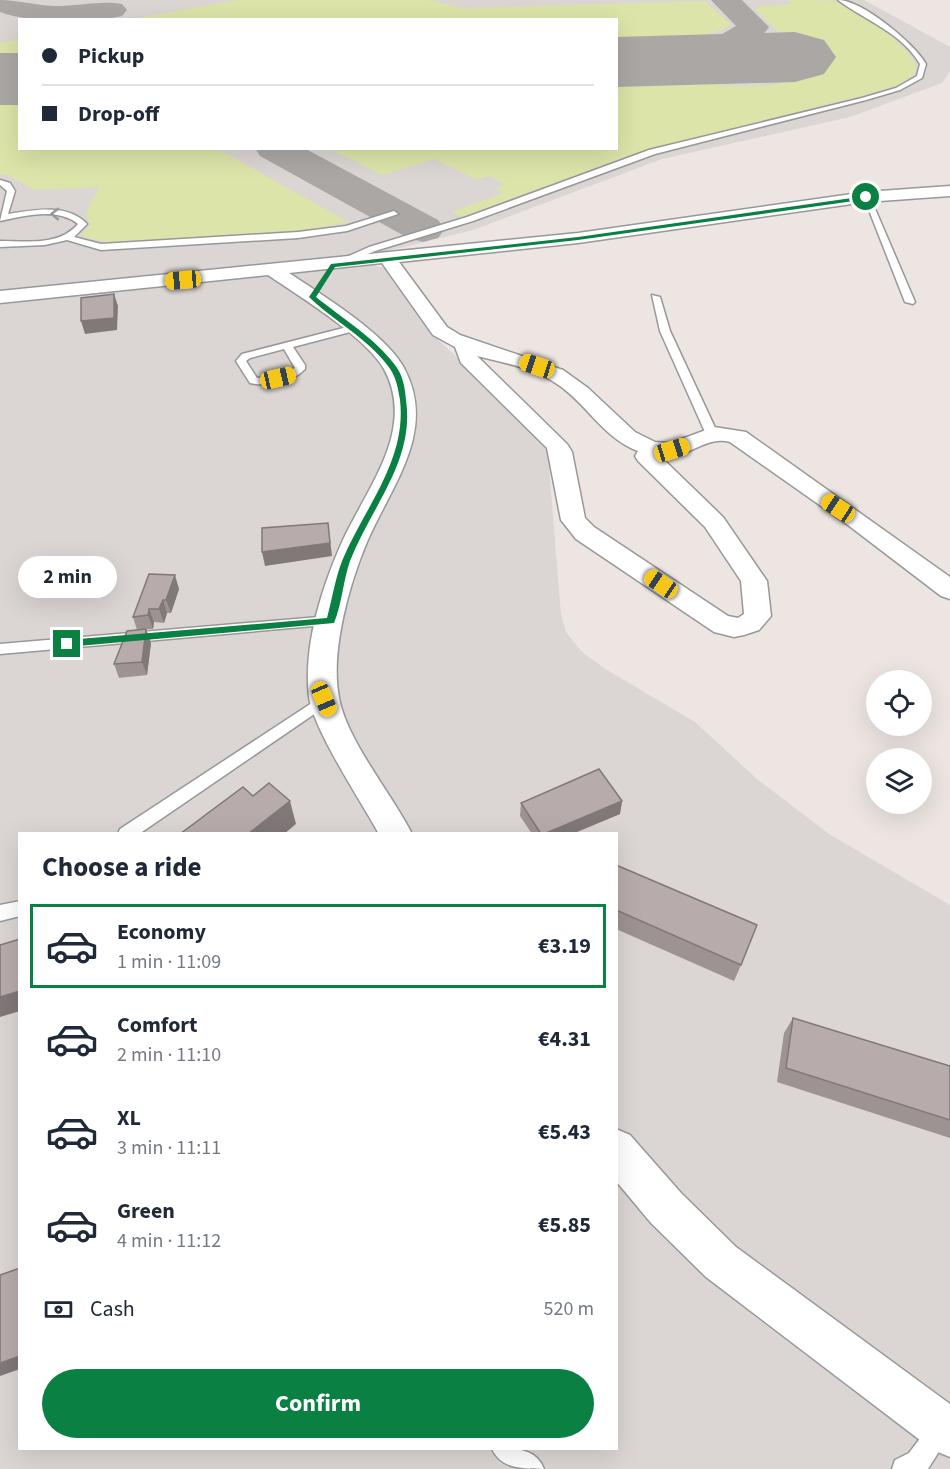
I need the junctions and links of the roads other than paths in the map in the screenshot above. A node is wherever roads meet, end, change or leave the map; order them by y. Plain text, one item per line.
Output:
1 (842, 0) edge
2 (0, 182) edge
3 (950, 192) edge
4 (866, 197) junction
5 (394, 213) dead end
6 (1, 217) edge
7 (68, 238) junction
8 (0, 244) edge
9 (388, 259) junction
10 (333, 265) junction
11 (274, 271) junction
12 (0, 297) edge
13 (312, 297) junction
14 (655, 297) dead end
15 (910, 302) dead end
16 (351, 329) junction
17 (464, 345) junction
18 (288, 347) junction
19 (711, 432) junction
20 (651, 448) junction
21 (950, 590) edge
22 (331, 621) junction
23 (0, 649) edge
24 (324, 699) junction
25 (129, 832) edge
26 (395, 832) edge
27 (18, 908) edge
28 (0, 913) edge
29 (618, 1151) edge
30 (946, 1430) edge
31 (505, 1450) edge
32 (532, 1469) edge
33 (904, 1469) edge

1 - 10 lane
2 - 6 lane
3 - 4 street
4 - 9 street
4 - 15 lane
5 - 7 lane
7 -> 6 lane
7 - 8 lane
9 - 10 street
9 - 17 street
10 - 11 street
10 - 13 street
11 - 12 street
11 - 13 street
13 - 16 street
14 - 19 lane
16 - 18 lane
16 - 22 street
17 - 20 street
17 - 20 street
18 - 18 lane
19 - 20 street
19 - 21 street
22 - 23 lane
22 - 24 street
24 - 25 lane
24 - 26 street
27 - 28 lane
29 - 30 street
30 - 33 lane
31 - 32 lane

